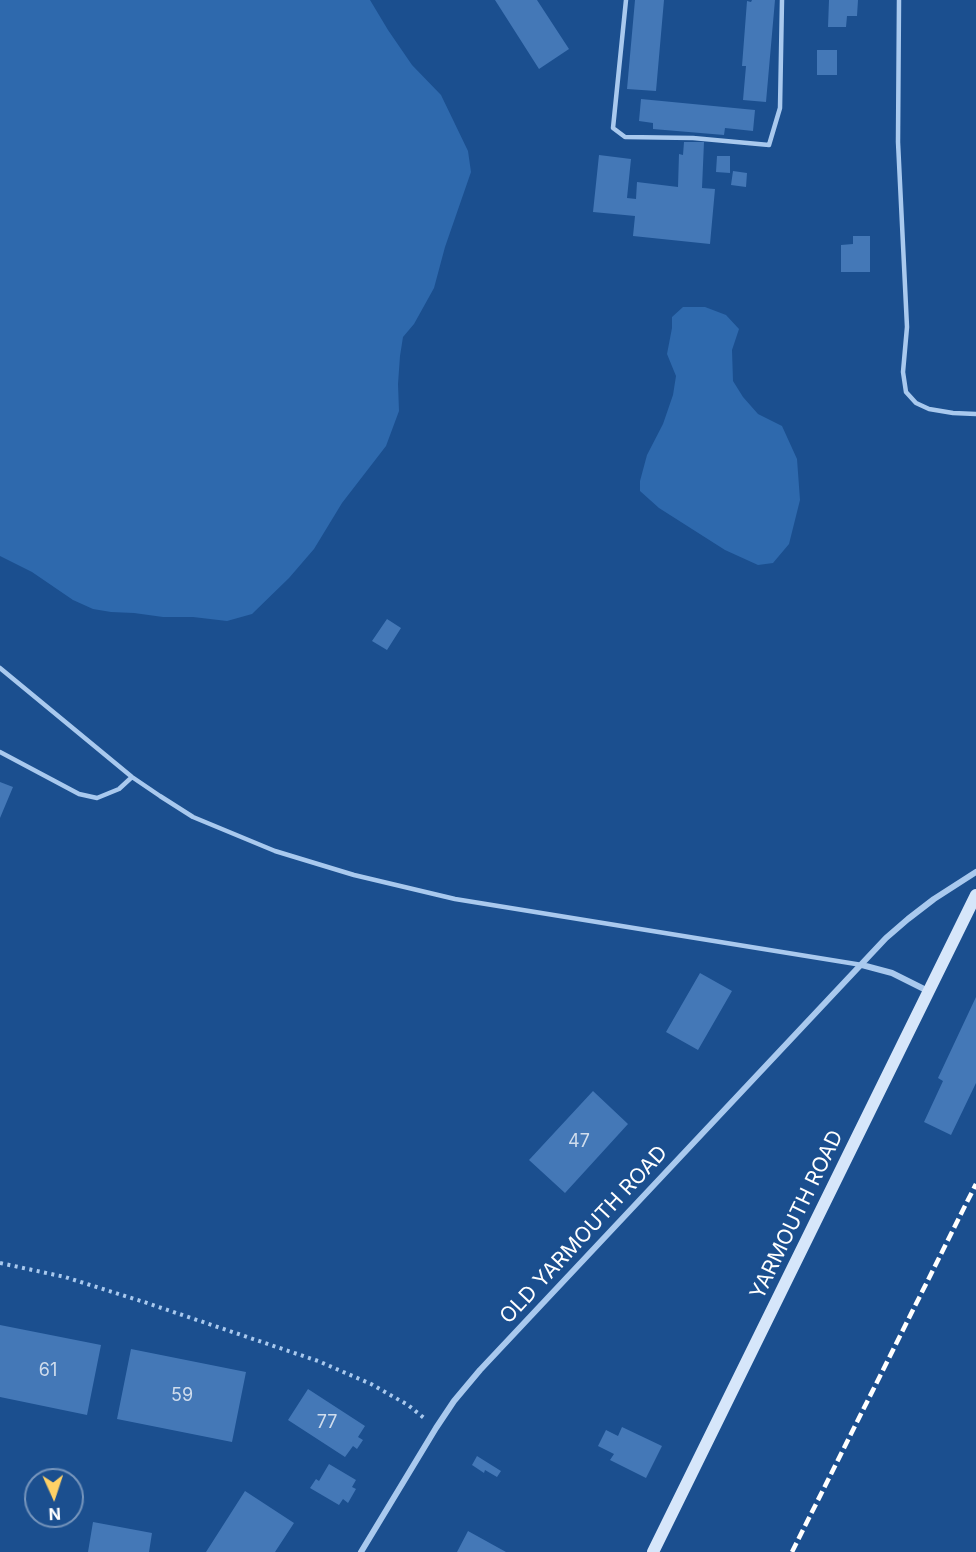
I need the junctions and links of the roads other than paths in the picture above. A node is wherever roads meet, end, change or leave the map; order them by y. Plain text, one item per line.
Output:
1 (626, 0) edge
2 (782, 0) edge
3 (899, 0) edge
4 (976, 414) edge
5 (0, 668) edge
6 (0, 752) edge
7 (132, 777) junction
8 (976, 872) edge
9 (976, 895) edge
10 (862, 965) junction
11 (928, 991) junction
12 (361, 1552) edge
13 (653, 1552) edge

1 - 2 lane
3 - 4 lane
5 - 7 lane
6 - 7 lane
7 - 10 lane
8 - 10 street, OLD YARMOUTH ROAD
9 - 11 main road, YARMOUTH ROAD
10 - 11 street
10 - 12 street, OLD YARMOUTH ROAD
11 - 13 main road, YARMOUTH ROAD

